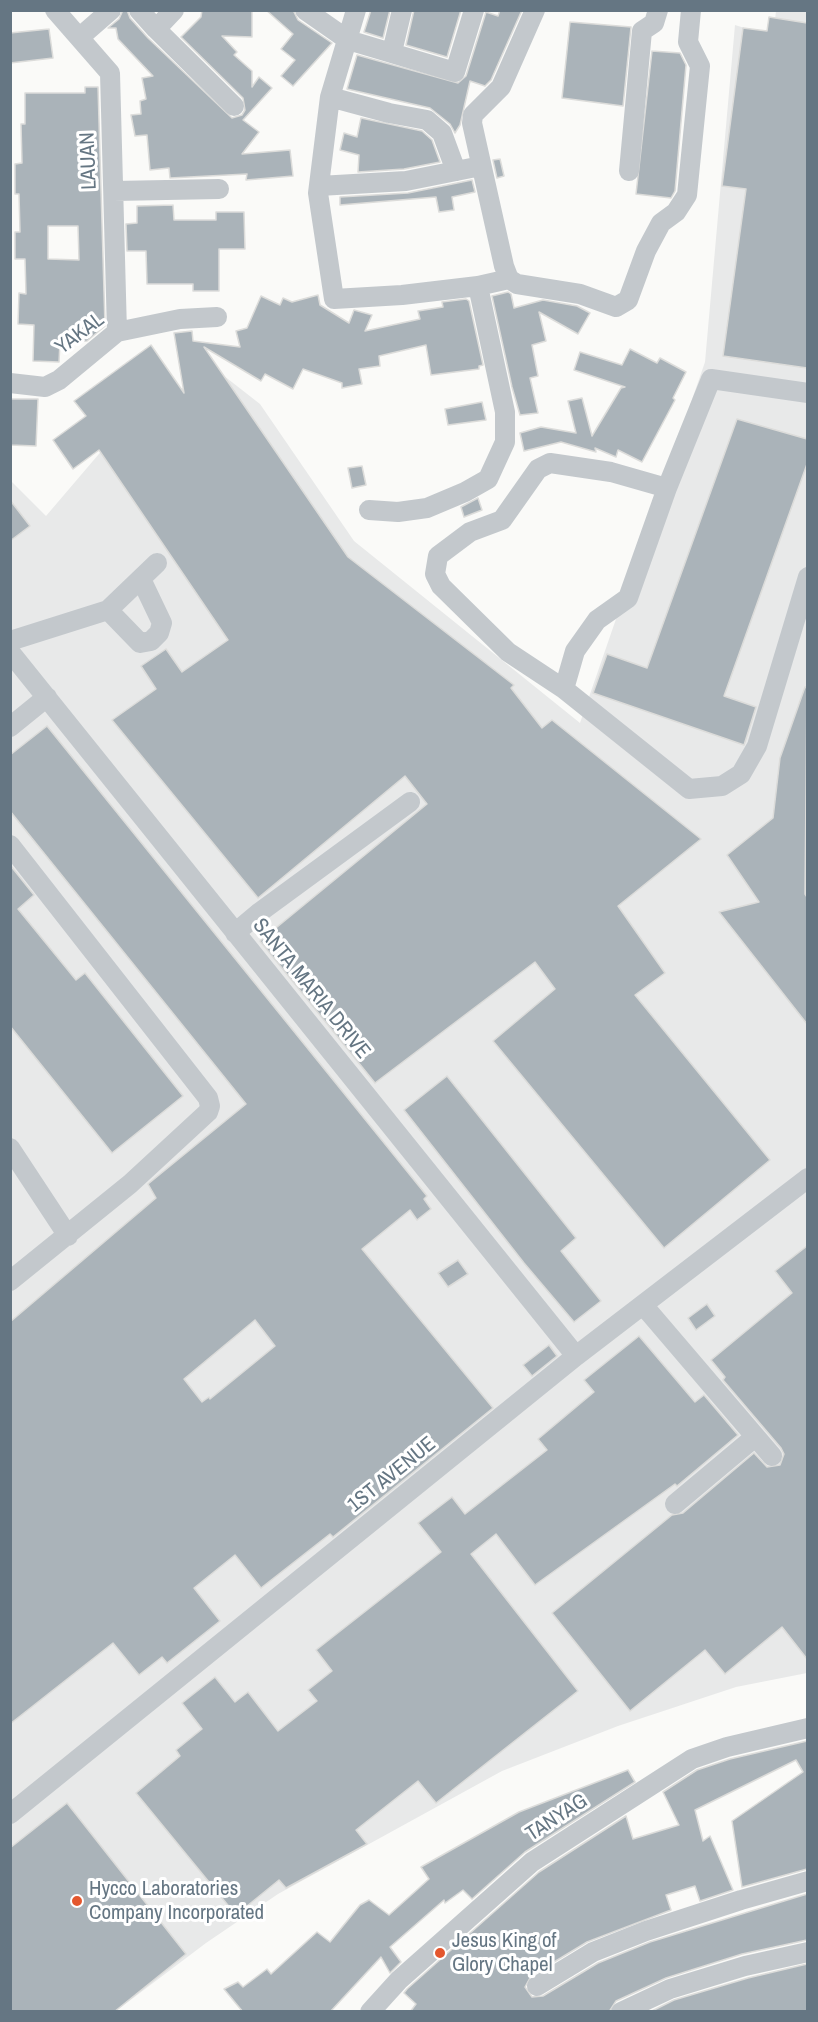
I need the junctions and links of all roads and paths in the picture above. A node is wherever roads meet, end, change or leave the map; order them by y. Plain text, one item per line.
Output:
1 (55, 10) edge
2 (111, 10) edge
3 (139, 10) edge
4 (174, 10) edge
5 (305, 10) edge
6 (356, 10) edge
7 (402, 10) edge
8 (474, 10) edge
9 (535, 10) edge
10 (658, 10) edge
11 (692, 10) edge
12 (156, 29) junction
13 (80, 37) junction
14 (348, 40) junction
15 (392, 52) junction
16 (330, 97) junction
17 (234, 106) dead end
18 (481, 166) junction
19 (456, 171) junction
20 (629, 171) dead end
21 (319, 186) junction
22 (219, 189) dead end
23 (114, 190) junction
24 (509, 279) junction
25 (478, 286) junction
26 (217, 318) dead end
27 (117, 332) junction
28 (10, 383) edge
29 (807, 393) edge
30 (666, 488) junction
31 (369, 510) dead end
32 (157, 563) dead end
33 (807, 577) edge
34 (141, 579) junction
35 (108, 610) junction
36 (10, 641) edge
37 (10, 652) edge
38 (564, 689) junction
39 (47, 698) junction
40 (10, 728) edge
41 (410, 802) dead end
42 (10, 845) edge
43 (236, 933) junction
44 (10, 1148) edge
45 (807, 1178) edge
46 (68, 1236) junction
47 (10, 1281) edge
48 (643, 1305) junction
49 (576, 1356) junction
50 (755, 1437) junction
51 (772, 1456) dead end
52 (675, 1504) dead end
53 (807, 1728) edge
54 (10, 1814) edge
55 (807, 1881) edge
56 (807, 1952) edge
57 (537, 1986) dead end
58 (370, 2012) edge
59 (621, 2012) edge

1 - 13 street, LAUAN
2 - 13 street
3 - 12 street
4 - 12 street
5 - 14 street
6 - 14 street
7 - 15 street
8 - 15 street
9 - 18 street
10 - 20 street
11 - 24 street
12 - 17 street
13 - 23 street, LAUAN
14 - 15 street
14 - 16 street
16 - 19 street
16 - 21 street
18 - 19 street
18 - 24 street
19 - 21 street
21 - 25 street
22 - 23 street
23 - 27 street, LAUAN
24 - 25 street
25 - 31 street
26 - 27 street, YAKAL
27 - 28 street, YAKAL
29 - 30 street
30 - 38 street
30 - 38 street
32 - 34 street
33 - 38 street
34 - 35 street
34 - 35 street
35 - 36 street
37 - 39 street, SANTA MARIA DRIVE
39 - 40 street
39 - 43 street, SANTA MARIA DRIVE
41 - 43 street
42 - 46 street
43 - 49 street, SANTA MARIA DRIVE
44 - 46 street
45 - 48 street, 1ST AVENUE
46 - 47 street
48 - 49 street, 1ST AVENUE
48 - 50 street
49 - 54 street, 1ST AVENUE
50 - 51 street
50 - 52 street
53 - 58 street, TANYAG
55 - 57 street
56 - 59 street

